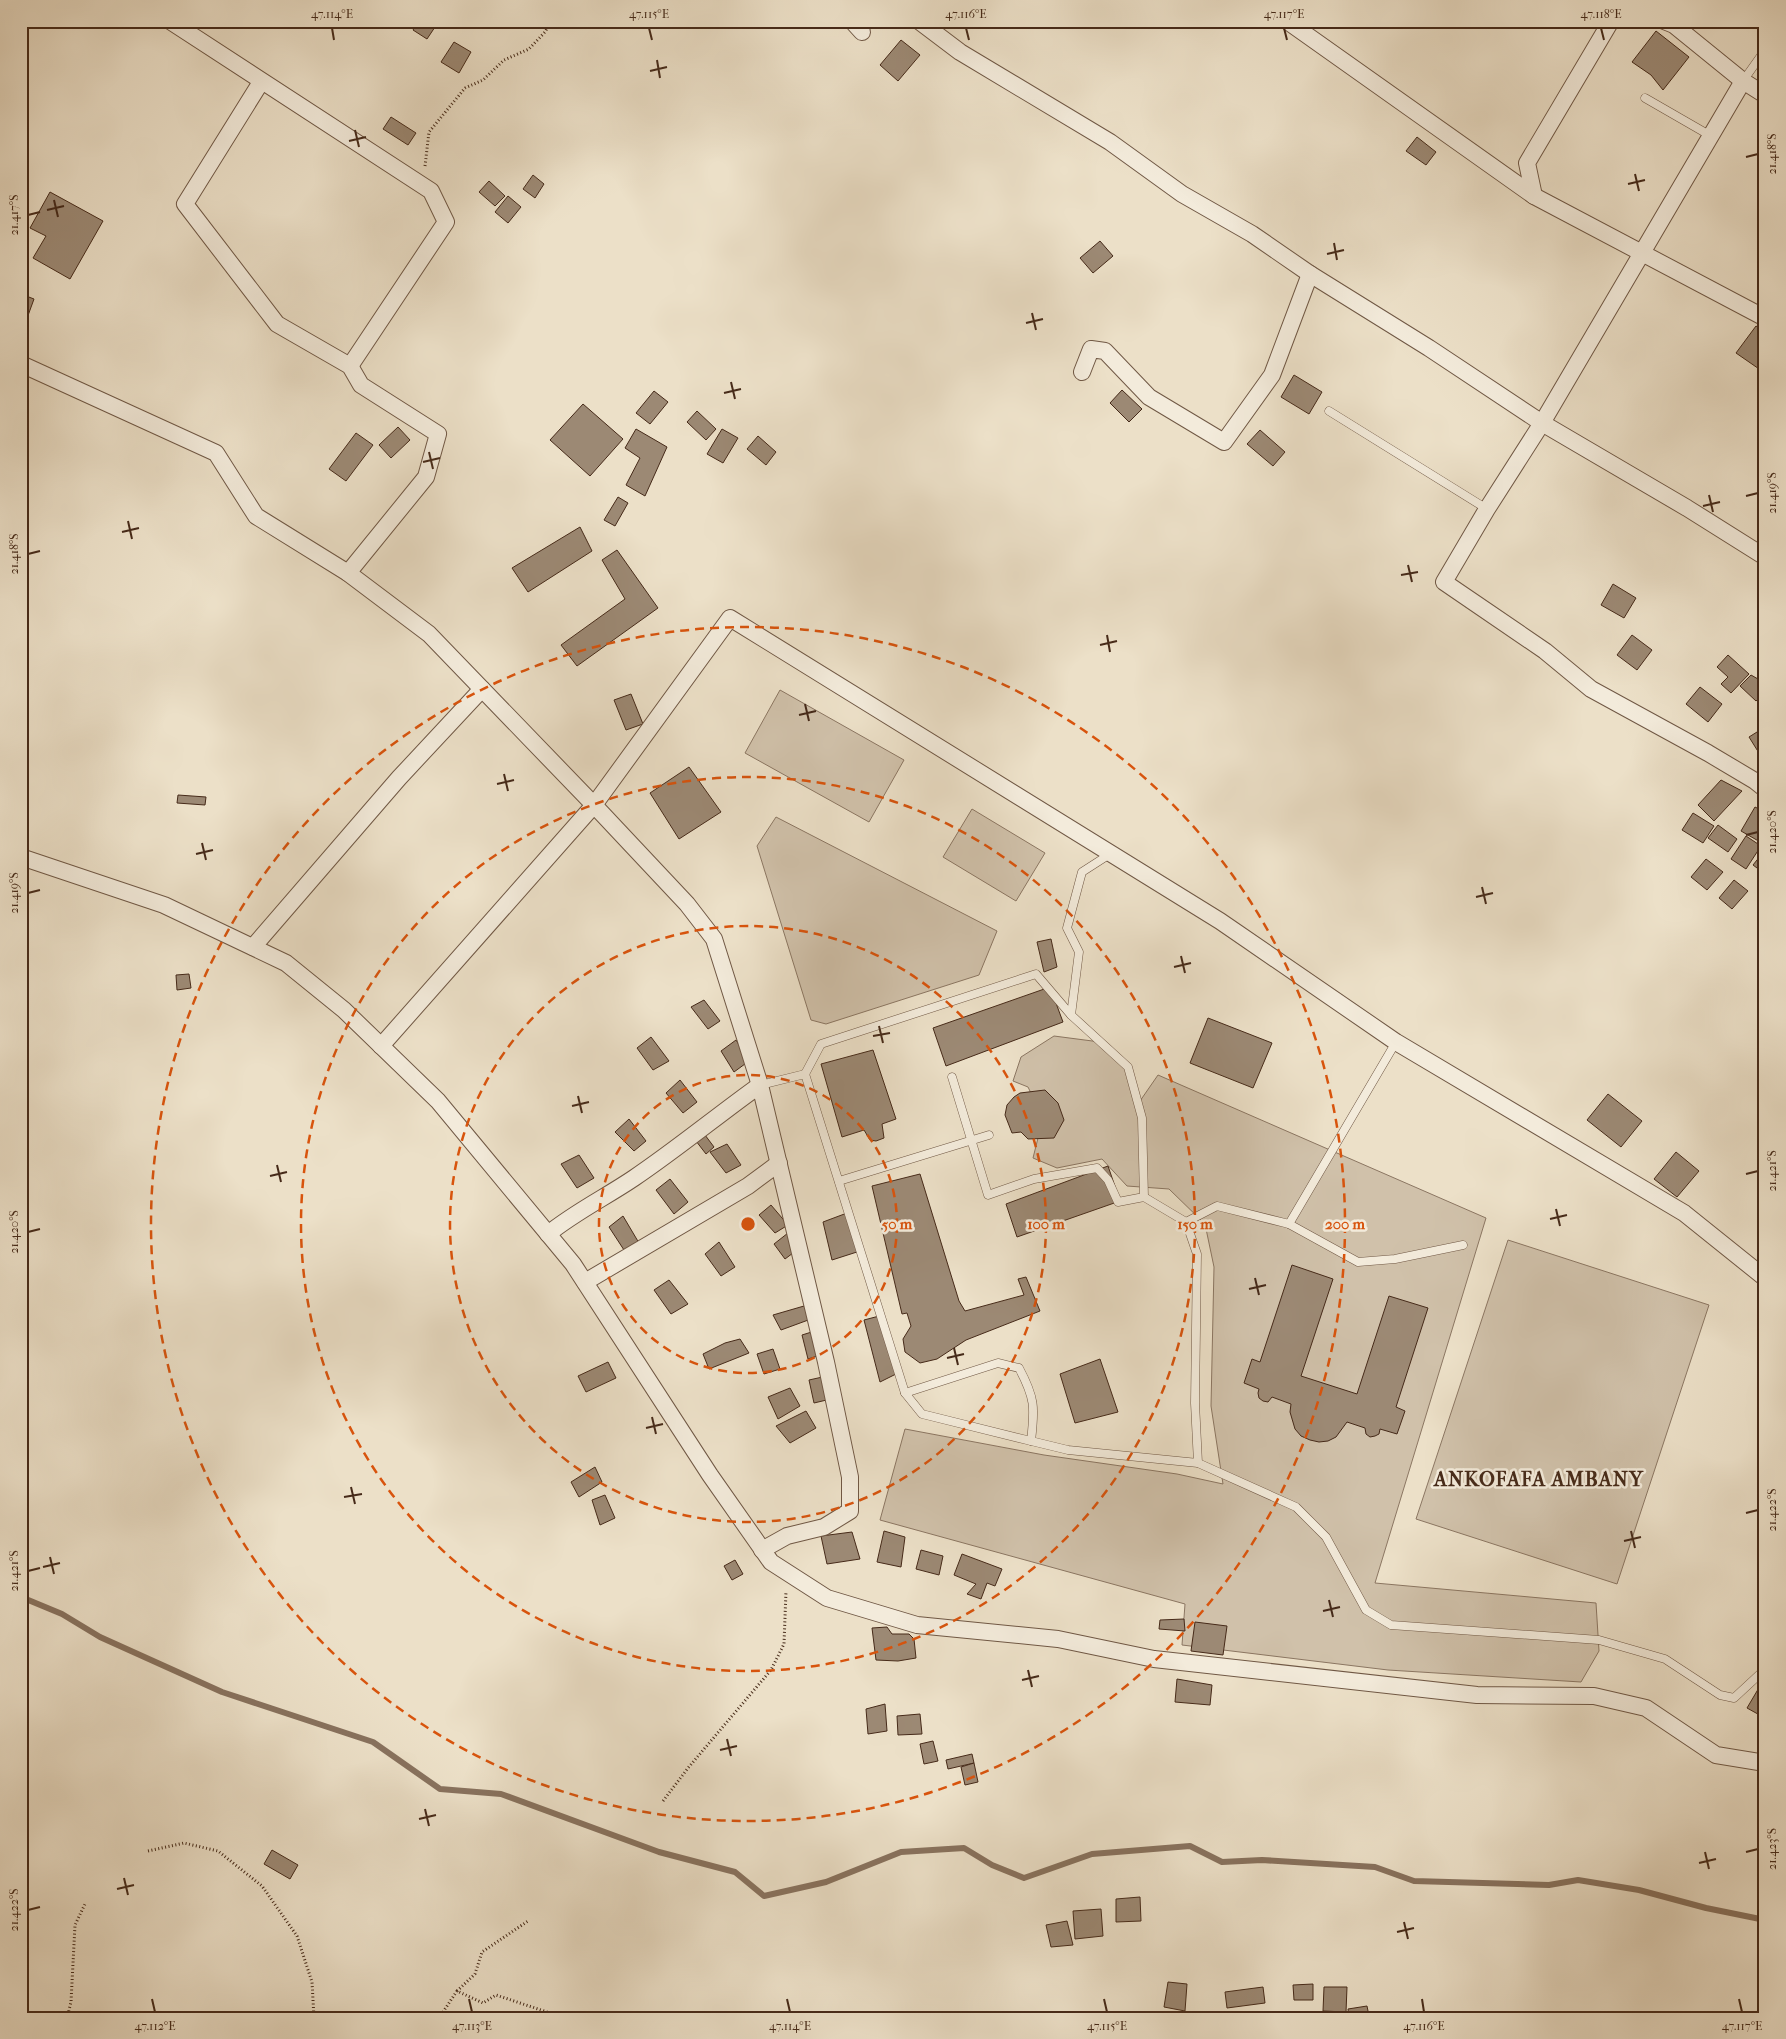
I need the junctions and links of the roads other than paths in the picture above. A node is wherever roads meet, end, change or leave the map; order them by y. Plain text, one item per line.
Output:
1 (170, 21) edge
2 (919, 21) edge
3 (1287, 21) edge
4 (1611, 21) edge
5 (1664, 21) edge
6 (1765, 50) edge
7 (1743, 81) junction
8 (261, 82) junction
9 (1765, 95) edge
10 (1645, 98) dead end
11 (1711, 136) junction
12 (1534, 196) junction
13 (1642, 252) junction
14 (1310, 274) junction
15 (1765, 318) edge
16 (21, 364) edge
17 (350, 366) junction
18 (1082, 372) dead end
19 (1329, 412) dead end
20 (1542, 423) junction
21 (1487, 509) junction
22 (1765, 557) edge
23 (348, 573) junction
24 (482, 689) junction
25 (1765, 789) edge
26 (594, 805) junction
27 (1110, 854) junction
28 (21, 857) edge
29 (253, 947) junction
30 (1071, 1014) junction
31 (1396, 1042) junction
32 (381, 1046) junction
33 (805, 1074) junction
34 (952, 1077) dead end
35 (760, 1085) junction
36 (989, 1135) dead end
37 (971, 1140) junction
38 (779, 1163) junction
39 (839, 1181) junction
40 (1144, 1197) junction
41 (1186, 1222) junction
42 (1289, 1224) junction
43 (548, 1234) junction
44 (1463, 1245) dead end
45 (1765, 1278) edge
46 (585, 1282) junction
47 (905, 1392) junction
48 (1031, 1441) junction
49 (1198, 1463) junction
50 (762, 1550) junction
51 (1765, 1674) edge
52 (1765, 1764) edge

1 - 8 street
2 - 14 street
3 - 12 street
4 - 12 street
5 - 7 street
6 - 7 lane
7 - 9 street
7 - 11 street
8 - 17 street
8 - 17 street
10 - 11 lane
11 - 13 street
12 - 13 street
13 - 15 street
13 - 20 street
14 - 18 street
14 - 20 street
16 - 23 street
17 - 23 street
19 - 21 lane
20 - 21 street
20 - 22 street
21 - 25 street
23 - 24 street
24 - 26 street
24 - 29 street
26 - 27 street
26 - 32 street
26 - 35 street
27 - 30 lane
27 - 31 street
28 - 29 street
29 - 32 street
30 - 33 lane
30 - 40 lane
31 - 42 lane
31 - 45 street
32 - 43 street
33 - 35 lane
33 - 39 lane
34 - 37 lane
35 - 38 street
35 - 43 street
36 - 37 lane
37 - 39 lane
37 - 40 lane
38 - 46 street
38 - 50 street
39 - 47 lane
40 - 41 lane
41 - 42 lane
41 - 49 lane
42 - 44 lane
43 - 46 street
46 - 50 street
47 - 48 lane
47 - 48 lane
48 - 49 lane
49 - 51 lane
50 - 52 street

